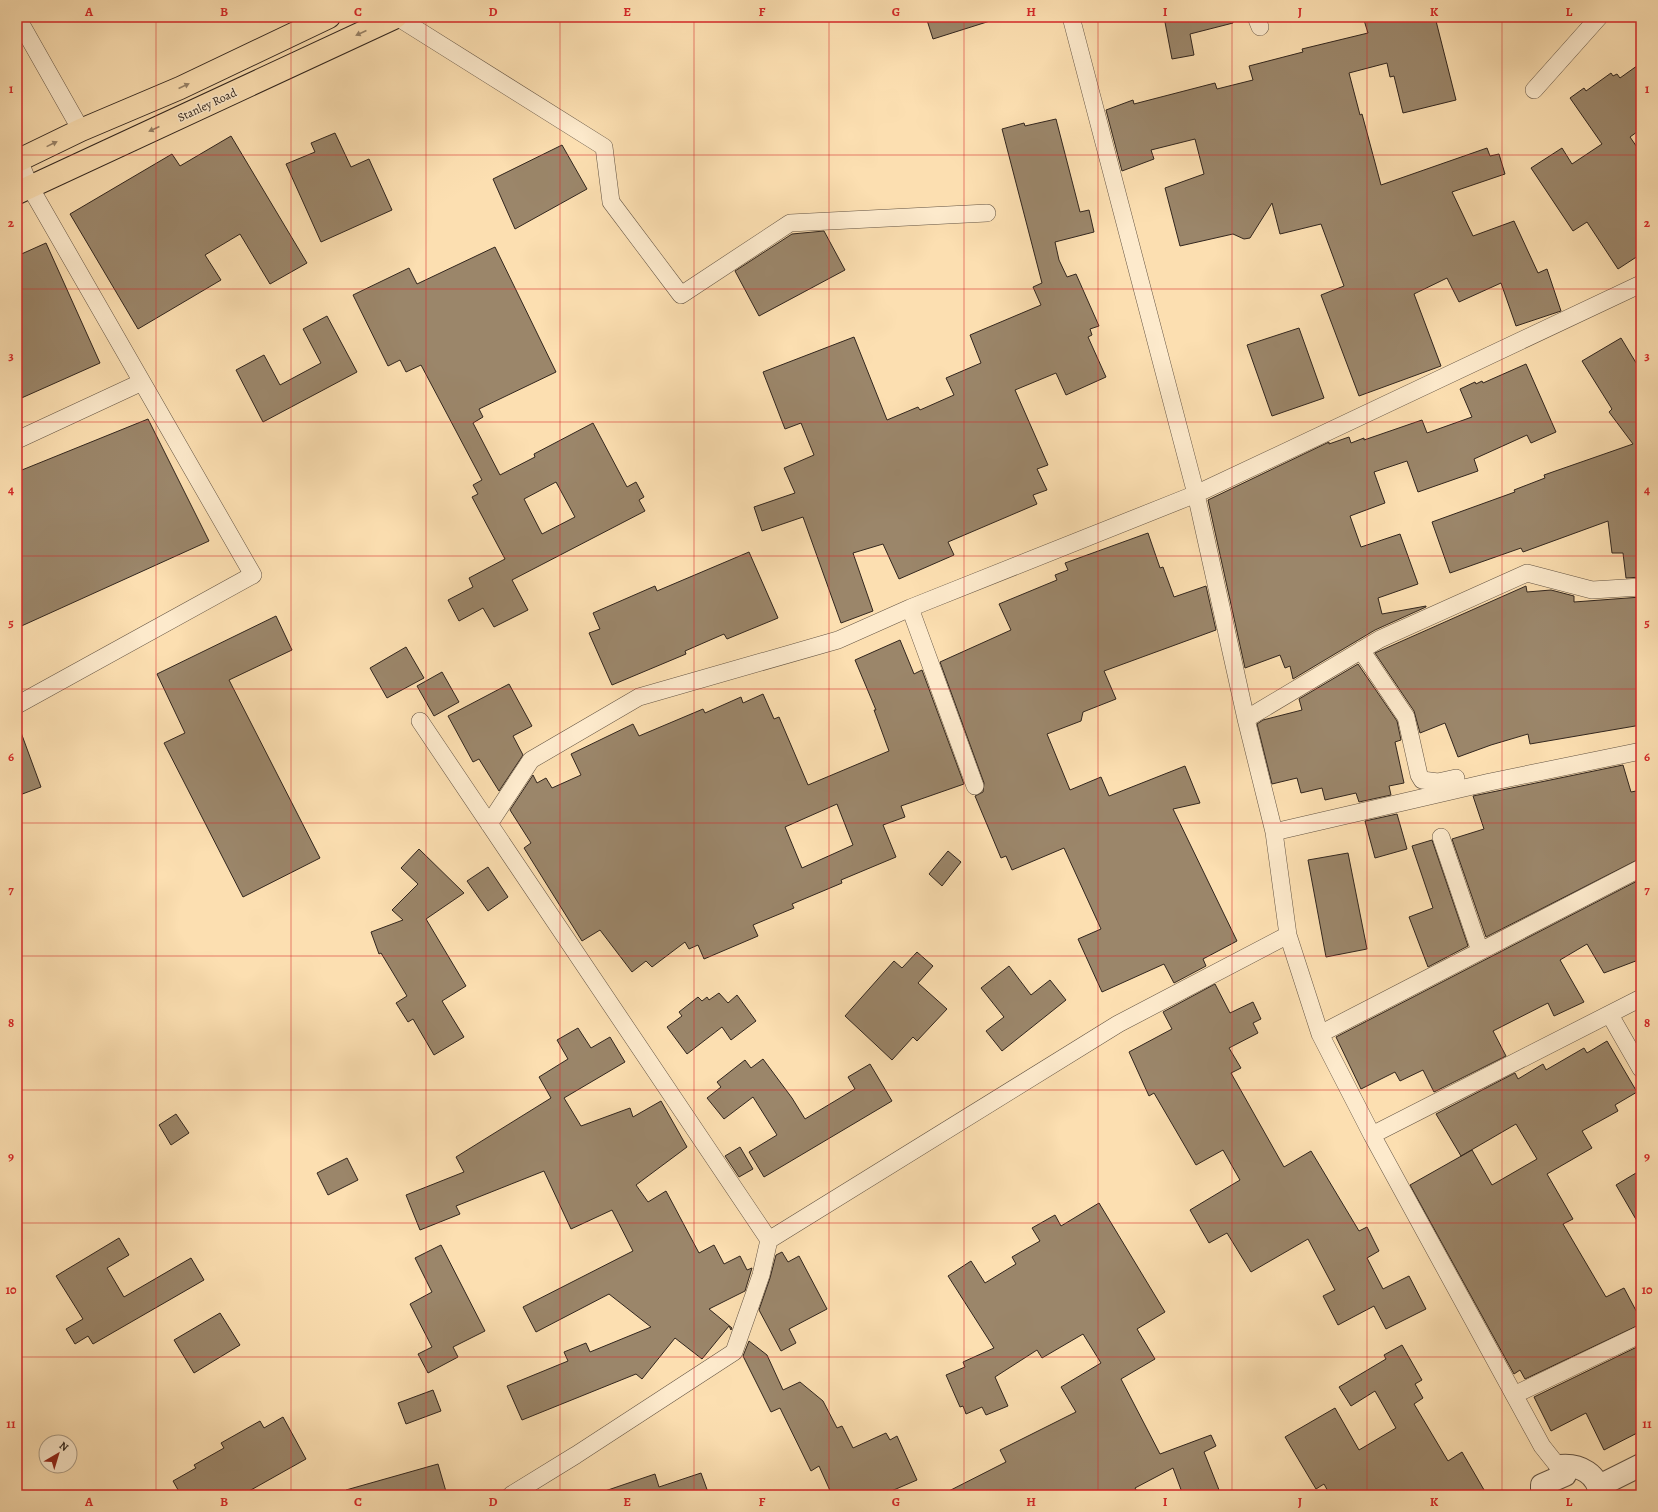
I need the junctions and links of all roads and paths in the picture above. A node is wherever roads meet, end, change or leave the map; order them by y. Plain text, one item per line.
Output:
1 (17, 17) edge
2 (329, 17) edge
3 (397, 17) edge
4 (1071, 17) edge
5 (1599, 17) edge
6 (1534, 90) dead end
7 (80, 130) junction
8 (18, 160) edge
9 (23, 190) edge
10 (987, 213) dead end
11 (1641, 284) edge
12 (142, 382) junction
13 (17, 440) edge
14 (1196, 494) junction
15 (1641, 587) edge
16 (910, 608) junction
17 (1361, 650) junction
18 (17, 705) edge
19 (1246, 719) junction
20 (420, 721) dead end
21 (1625, 744) dead end
22 (1641, 751) edge
23 (975, 786) dead end
24 (489, 824) junction
25 (1274, 832) junction
26 (1441, 837) dead end
27 (1641, 868) edge
28 (1288, 935) junction
29 (1480, 951) junction
30 (1641, 998) edge
31 (1610, 1015) junction
32 (1320, 1034) junction
33 (1641, 1069) edge
34 (1372, 1135) junction
35 (770, 1240) junction
36 (1641, 1334) edge
37 (1514, 1395) junction
38 (1641, 1465) edge
39 (1565, 1475) junction
40 (1600, 1490) edge
41 (511, 1495) edge
42 (1542, 1495) edge

1 - 7 street
7 -> 2 main road
3 -> 9 main road, Stanley Road
3 - 10 street
4 - 14 street
5 - 6 street
8 -> 7 main road
8 - 9 street
9 - 12 street
11 - 14 street
12 - 13 street
12 - 18 street
14 - 16 street
14 - 19 street
15 - 17 street
16 - 23 street
16 - 24 street
17 - 19 street
17 - 21 street
19 - 25 street
20 - 24 street
22 - 25 street
24 - 35 street
25 - 28 street
26 - 29 street
27 - 29 street
28 - 32 street
28 - 35 street
29 - 32 street
30 - 31 street
31 - 33 street
31 - 34 street
32 - 34 street
34 - 37 street
35 - 41 street
36 - 37 street
37 - 39 street
38 - 40 street
39 - 40 street
39 - 42 street

